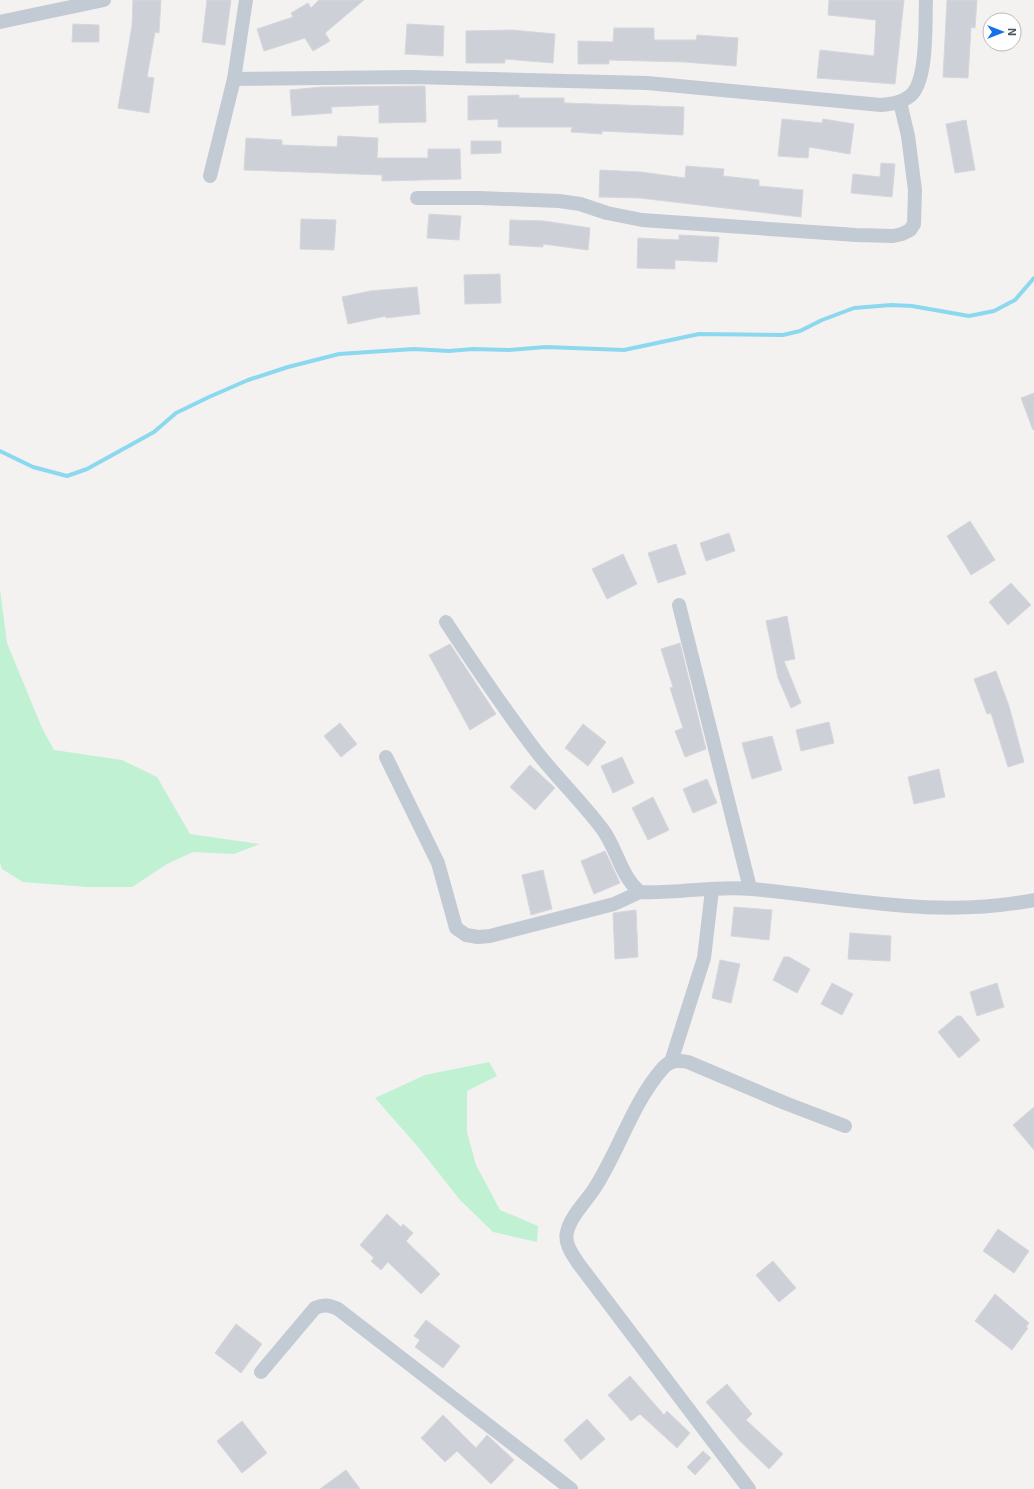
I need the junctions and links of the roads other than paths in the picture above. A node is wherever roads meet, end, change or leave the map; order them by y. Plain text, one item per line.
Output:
1 (104, 0) edge
2 (246, 0) edge
3 (926, 0) edge
4 (0, 22) edge
5 (234, 78) junction
6 (900, 102) junction
7 (210, 176) dead end
8 (417, 198) dead end
9 (679, 605) dead end
10 (446, 622) dead end
11 (386, 757) dead end
12 (750, 888) junction
13 (712, 890) junction
14 (640, 892) junction
15 (1034, 900) edge
16 (671, 1062) junction
17 (845, 1126) dead end
18 (260, 1372) dead end
19 (571, 1489) edge
20 (749, 1489) edge

1 - 4 street
2 - 5 street
3 - 6 street
5 - 6 street
5 - 7 street
6 - 8 street
9 - 12 street
10 - 14 street
11 - 14 street
12 - 13 street
12 - 15 street
13 - 14 street
13 - 16 street
16 - 17 street
16 - 20 street
18 - 19 street

